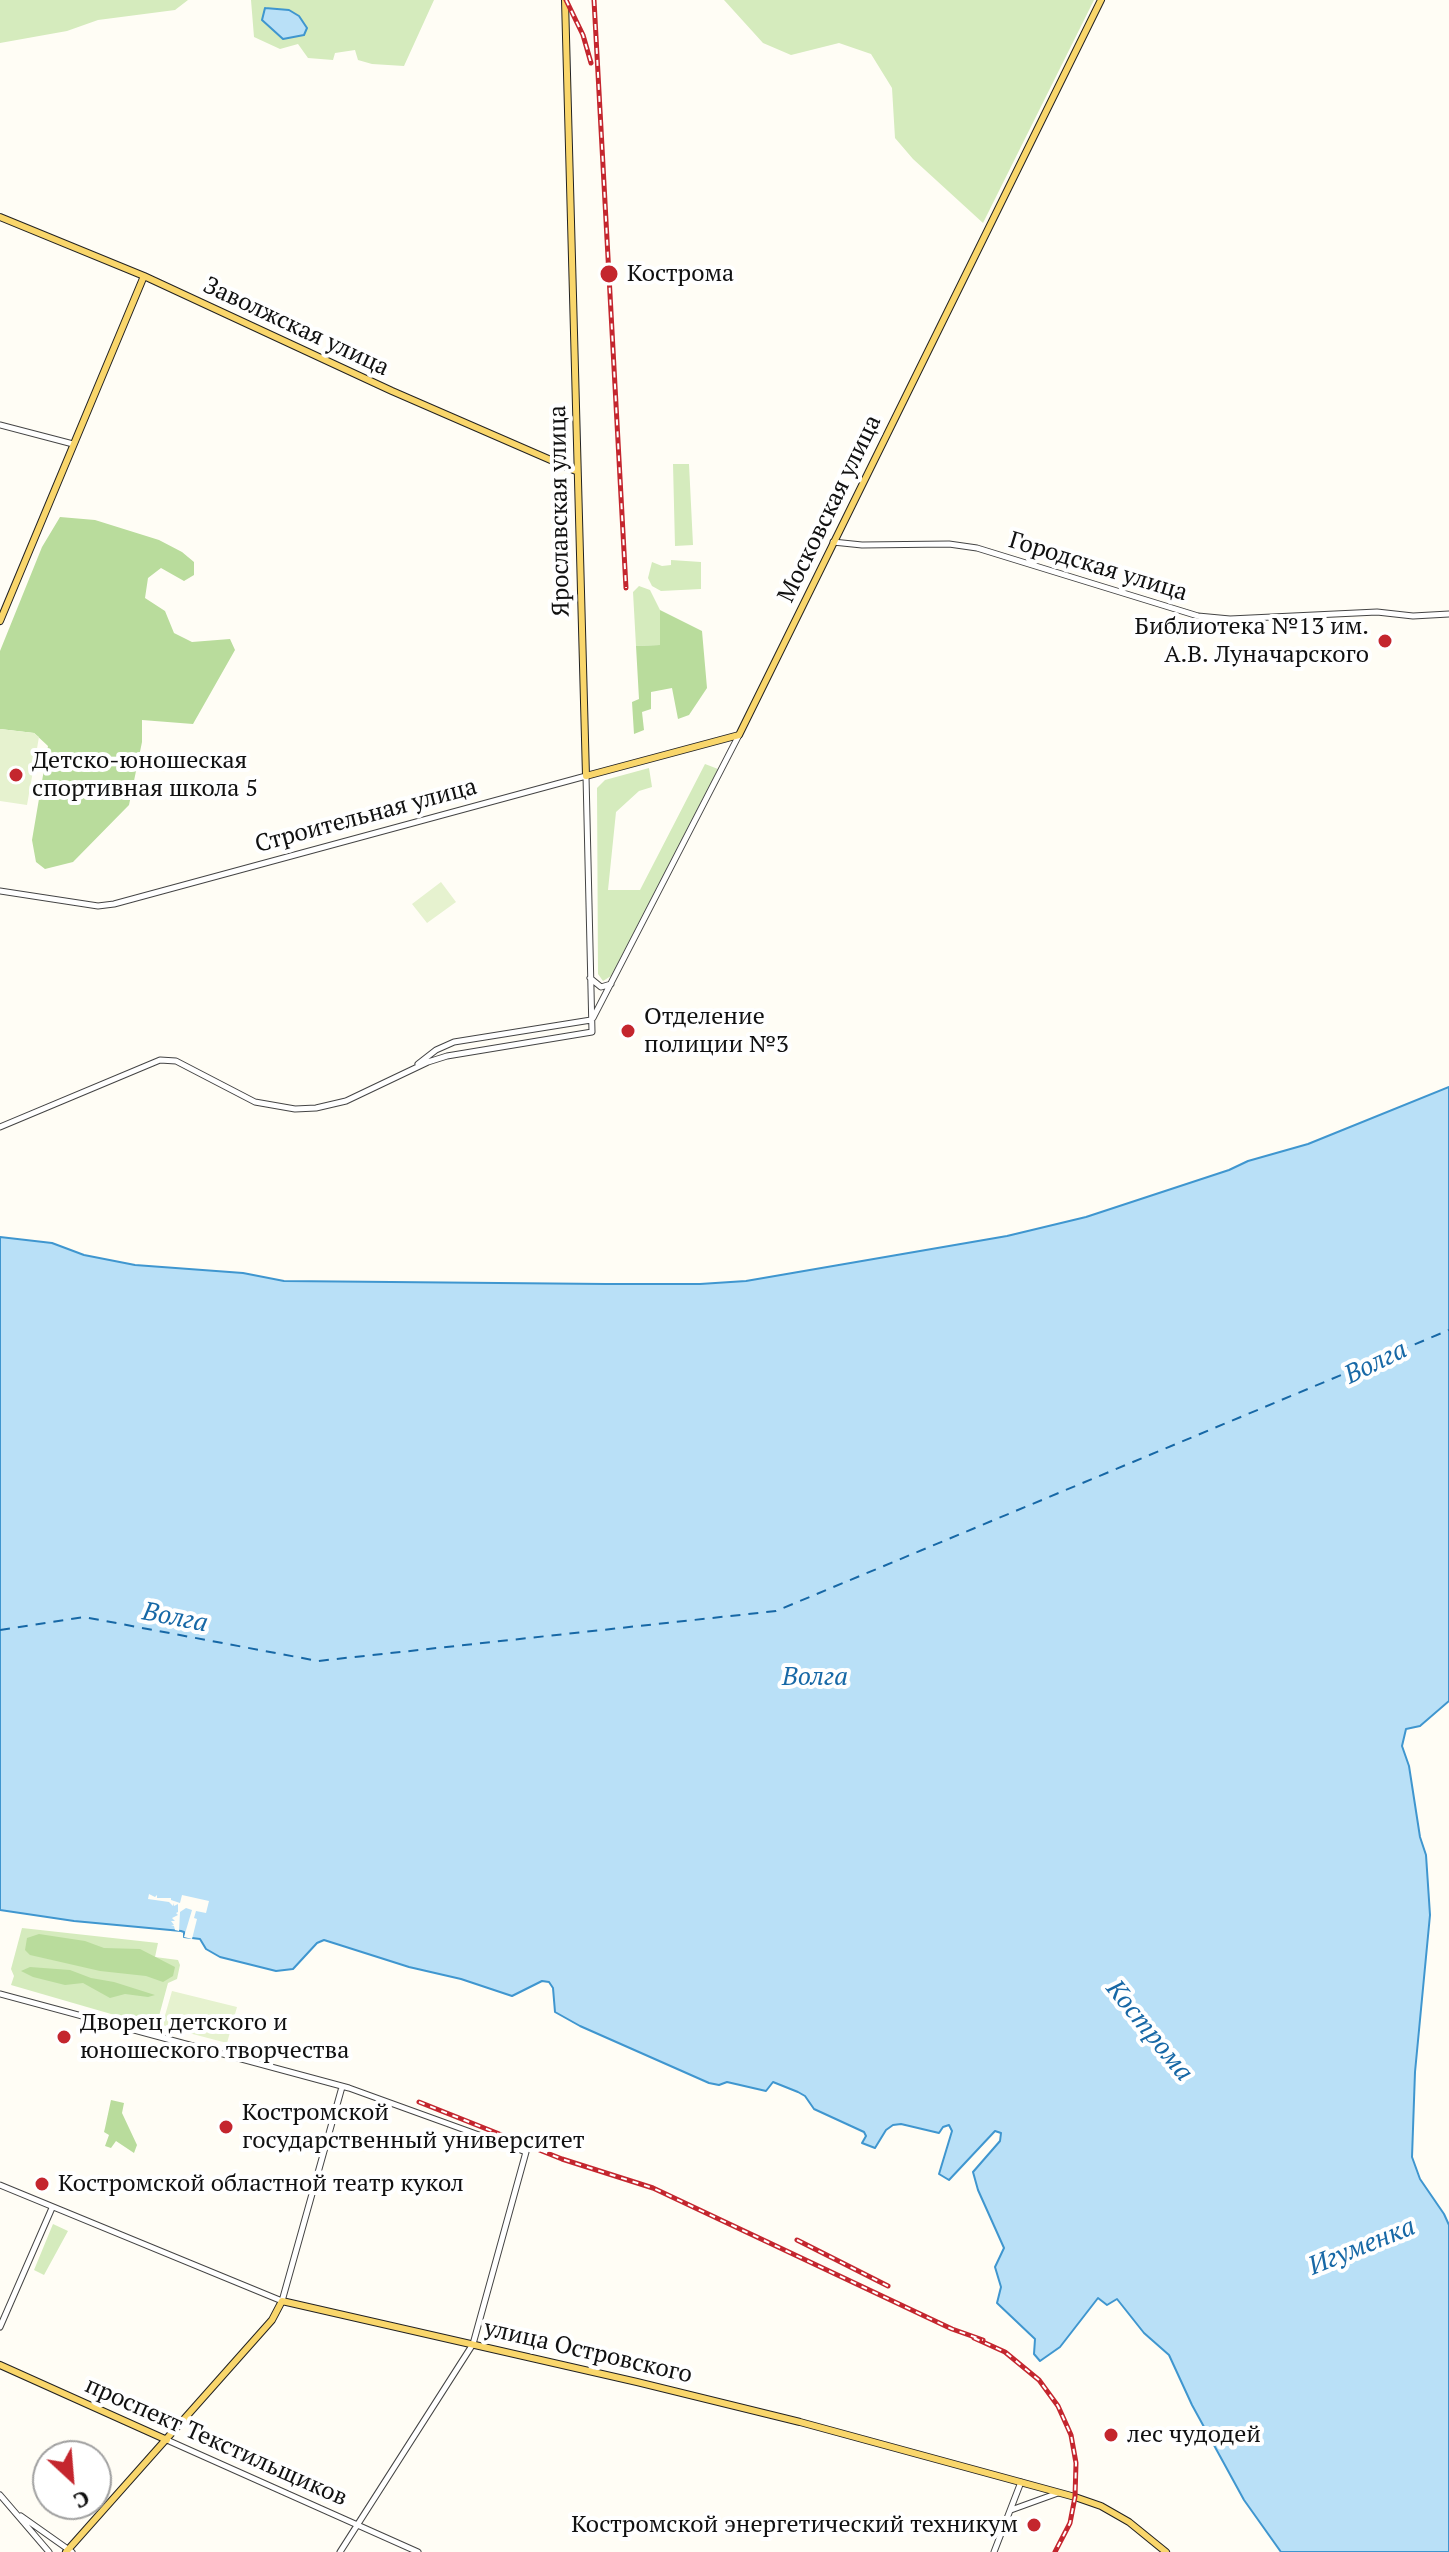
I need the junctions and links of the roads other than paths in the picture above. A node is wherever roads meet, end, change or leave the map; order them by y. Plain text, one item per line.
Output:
1 (565, 0) edge
2 (1101, 0) edge
3 (0, 217) edge
4 (144, 276) junction
5 (0, 425) edge
6 (73, 444) junction
7 (576, 471) junction
8 (833, 542) junction
9 (1449, 614) edge
10 (0, 621) edge
11 (739, 735) junction
12 (586, 776) junction
13 (0, 891) edge
14 (590, 978) junction
15 (612, 984) junction
16 (591, 1020) junction
17 (414, 1068) junction
18 (0, 1127) edge
19 (0, 1994) edge
20 (342, 2087) junction
21 (0, 2185) edge
22 (52, 2208) junction
23 (282, 2301) junction
24 (0, 2327) edge
25 (473, 2344) junction
26 (0, 2365) edge
27 (167, 2440) junction
28 (1021, 2482) junction
29 (1059, 2493) junction
30 (0, 2495) edge
31 (1010, 2511) junction
32 (16, 2512) junction
33 (357, 2524) junction
34 (69, 2551) edge
35 (49, 2552) edge
36 (340, 2552) edge
37 (418, 2552) edge
38 (994, 2552) edge
39 (1166, 2552) edge

1 - 7 main road, Ярославская улица
2 - 8 main road, Московская улица
3 - 4 main road, Заволжская улица
4 - 6 main road
4 - 7 main road, Заволжская улица
5 - 6 street
6 - 10 main road
7 - 12 main road, Ярославская улица
8 - 9 street, Городская улица
8 - 11 main road, Московская улица
11 - 12 main road, Строительная улица
11 - 15 street, Московская улица
12 - 13 street, Строительная улица
12 - 14 street, Ярославская улица
14 - 15 street
14 - 16 street, Ярославская улица
15 - 16 street, Московская улица
16 - 17 street
16 - 17 street
17 - 18 street
19 - 20 street
20 - 23 street
20 - 25 street
21 - 22 street, улица Островского
22 - 23 street, улица Островского
22 - 24 street
23 - 25 main road, улица Островского
23 - 27 main road
25 - 28 main road, улица Островского
25 - 33 street
26 - 27 main road, проспект Текстильщиков
27 - 33 street, проспект Текстильщиков
27 - 34 main road
28 - 29 main road, улица Островского
28 - 31 street
29 - 31 street
29 - 39 main road, улица Островского
30 - 32 street
31 - 38 street
32 - 34 street
32 - 35 street
33 - 36 street
33 - 37 street, проспект Текстильщиков

